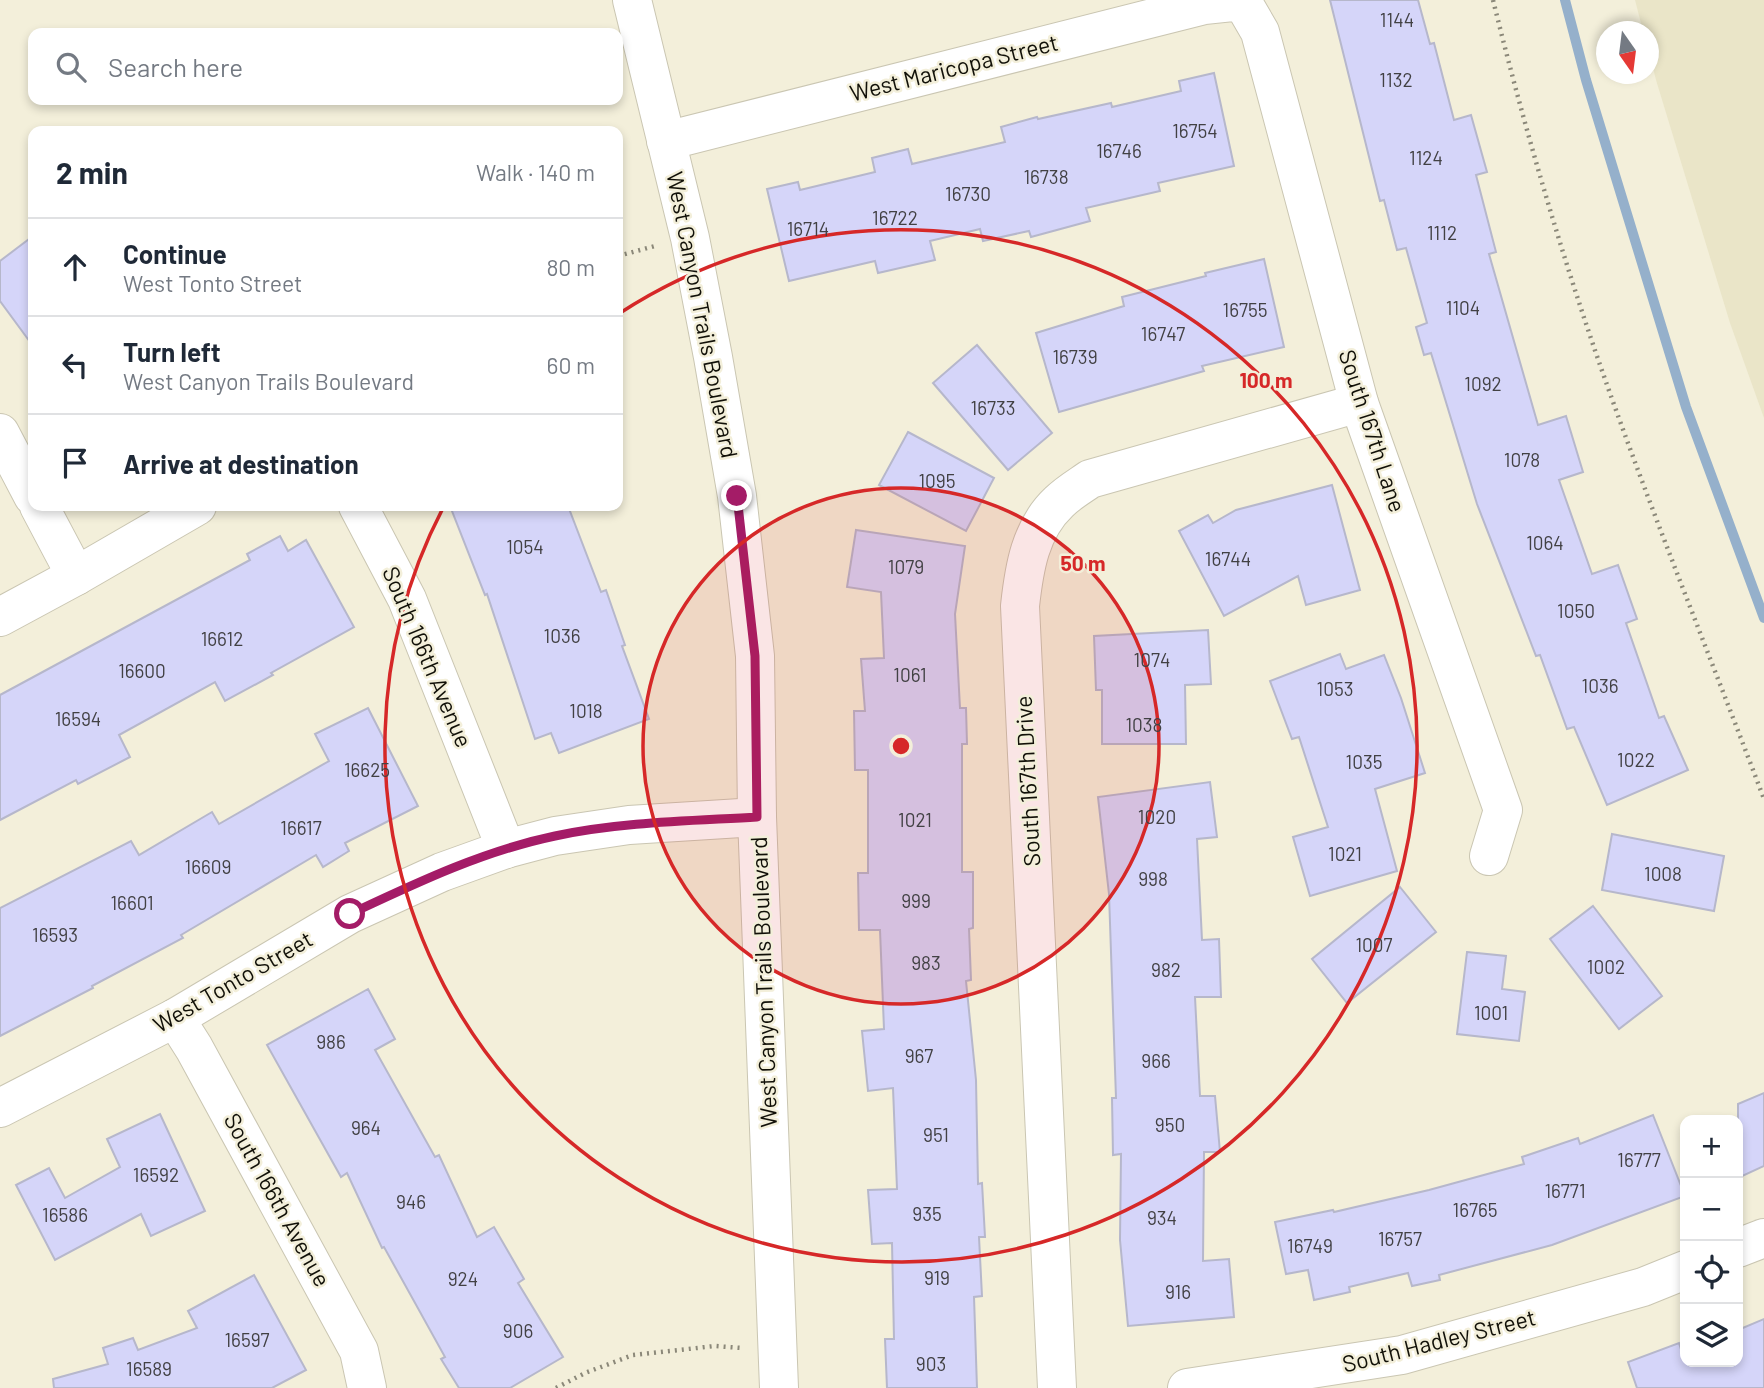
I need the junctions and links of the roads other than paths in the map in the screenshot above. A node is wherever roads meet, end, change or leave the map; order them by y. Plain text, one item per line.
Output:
1 (632, 0) edge
2 (1242, 1) edge
3 (666, 141) junction
4 (1359, 403) junction
5 (0, 433) edge
6 (28, 486) edge
7 (42, 511) edge
8 (188, 511) edge
9 (361, 511) edge
10 (76, 576) junction
11 (0, 617) edge
12 (757, 817) junction
13 (506, 849) junction
14 (1489, 856) dead end
15 (174, 1018) junction
16 (0, 1108) edge
17 (1764, 1238) edge
18 (1743, 1246) edge
19 (1680, 1272) edge
20 (367, 1388) edge
21 (779, 1388) edge
22 (1057, 1388) edge
23 (1188, 1388) edge

1 - 3 street, West Canyon Trails Boulevard
2 - 3 street, West Maricopa Street
2 - 4 street, South 167th Lane
3 - 12 street, West Canyon Trails Boulevard
4 - 14 street, South 167th Lane
4 - 22 street, South 167th Drive
5 - 6 street
7 - 10 street
8 - 10 street
9 - 13 street, South 166th Avenue
10 - 11 street
12 - 13 street, West Tonto Street
12 - 21 street, West Canyon Trails Boulevard
13 - 15 street, West Tonto Street
15 - 16 street, West Tonto Street
15 - 20 street, South 166th Avenue
17 - 18 street
19 - 23 street, South Hadley Street

